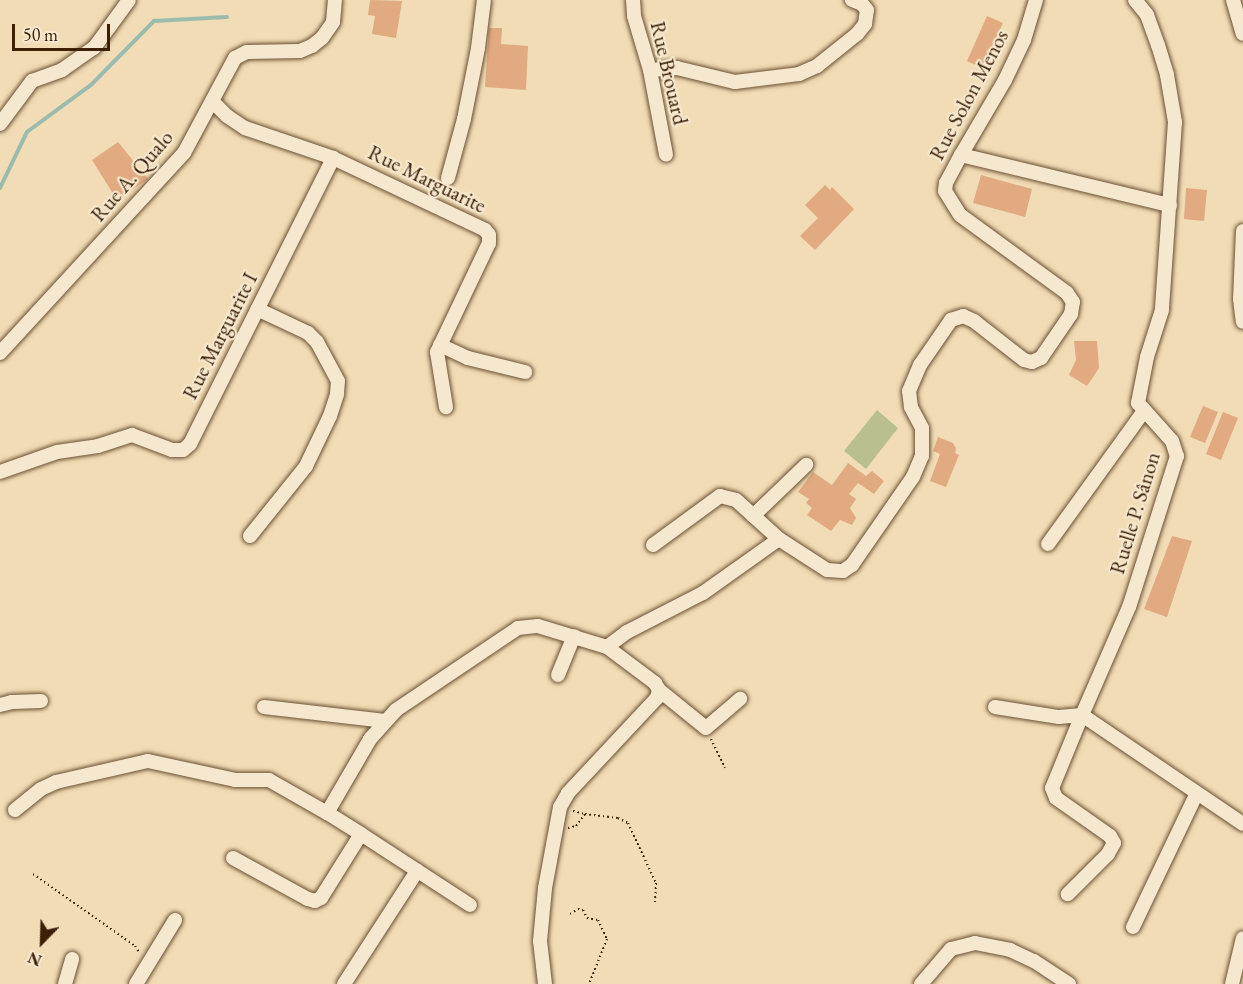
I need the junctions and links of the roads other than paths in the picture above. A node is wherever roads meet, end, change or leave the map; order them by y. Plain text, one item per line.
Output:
1 (129, 0) edge
2 (335, 0) edge
3 (484, 0) edge
4 (633, 0) edge
5 (852, 0) edge
6 (1036, 0) edge
7 (1135, 0) edge
8 (1233, 0) edge
9 (1243, 34) edge
10 (650, 70) junction
11 (212, 101) junction
12 (0, 124) edge
13 (666, 155) dead end
14 (961, 155) junction
15 (333, 158) junction
16 (448, 178) dead end
17 (1170, 205) junction
18 (1243, 231) edge
19 (257, 309) junction
20 (1243, 322) edge
21 (440, 345) junction
22 (0, 353) edge
23 (525, 372) dead end
24 (446, 407) dead end
25 (1144, 411) junction
26 (806, 465) dead end
27 (0, 472) edge
28 (753, 516) junction
29 (250, 536) dead end
30 (779, 539) junction
31 (1048, 544) dead end
32 (653, 545) dead end
33 (574, 636) junction
34 (607, 647) junction
35 (558, 675) dead end
36 (659, 690) junction
37 (740, 699) dead end
38 (41, 701) dead end
39 (0, 705) edge
40 (264, 707) dead end
41 (995, 707) dead end
42 (1082, 715) junction
43 (384, 721) junction
44 (1196, 795) junction
45 (15, 810) dead end
46 (327, 813) junction
47 (1243, 824) edge
48 (361, 834) junction
49 (233, 858) dead end
50 (417, 871) junction
51 (1068, 894) dead end
52 (470, 905) dead end
53 (175, 920) dead end
54 (1133, 927) dead end
55 (1243, 938) edge
56 (72, 959) dead end
57 (65, 984) edge
58 (136, 984) edge
59 (344, 984) edge
60 (545, 984) edge
61 (921, 984) edge
62 (1069, 984) edge
63 (1232, 984) edge

1 - 12 street
2 - 11 street, Rue A. Qualo
3 - 16 street
4 - 10 street, Rue Brouard
5 - 10 street
6 - 14 street, Rue Solon Menos
7 - 17 street
8 - 9 street
10 - 13 street, Rue Brouard
11 - 15 street, Rue Marguarite
11 - 22 street, Rue A. Qualo
14 - 17 street
14 - 30 street, Rue Solon Menos
15 - 19 street, Rue Marguarite I
15 - 21 street, Rue Marguarite
17 - 25 street
18 - 20 street
19 - 27 street, Rue Marguarite I
19 - 29 street
21 - 23 street
21 - 24 street, Rue Marguarite
25 - 31 street
25 - 42 street, Ruelle P. Sânon
26 - 28 street
28 - 30 street
28 - 32 street
30 - 34 street
33 - 34 street
33 - 35 street
33 - 43 street
34 - 36 street
36 - 37 street
36 - 60 street
38 - 39 street
40 - 43 street
41 - 42 street
42 - 44 street
42 - 51 street, Ruelle P. Sânon
43 - 46 street
44 - 47 street
44 - 54 street
45 - 46 street
46 - 48 street
48 - 49 street
48 - 50 street
50 - 52 street
50 - 59 street
53 - 58 street
55 - 63 street
56 - 57 street
61 - 62 street

